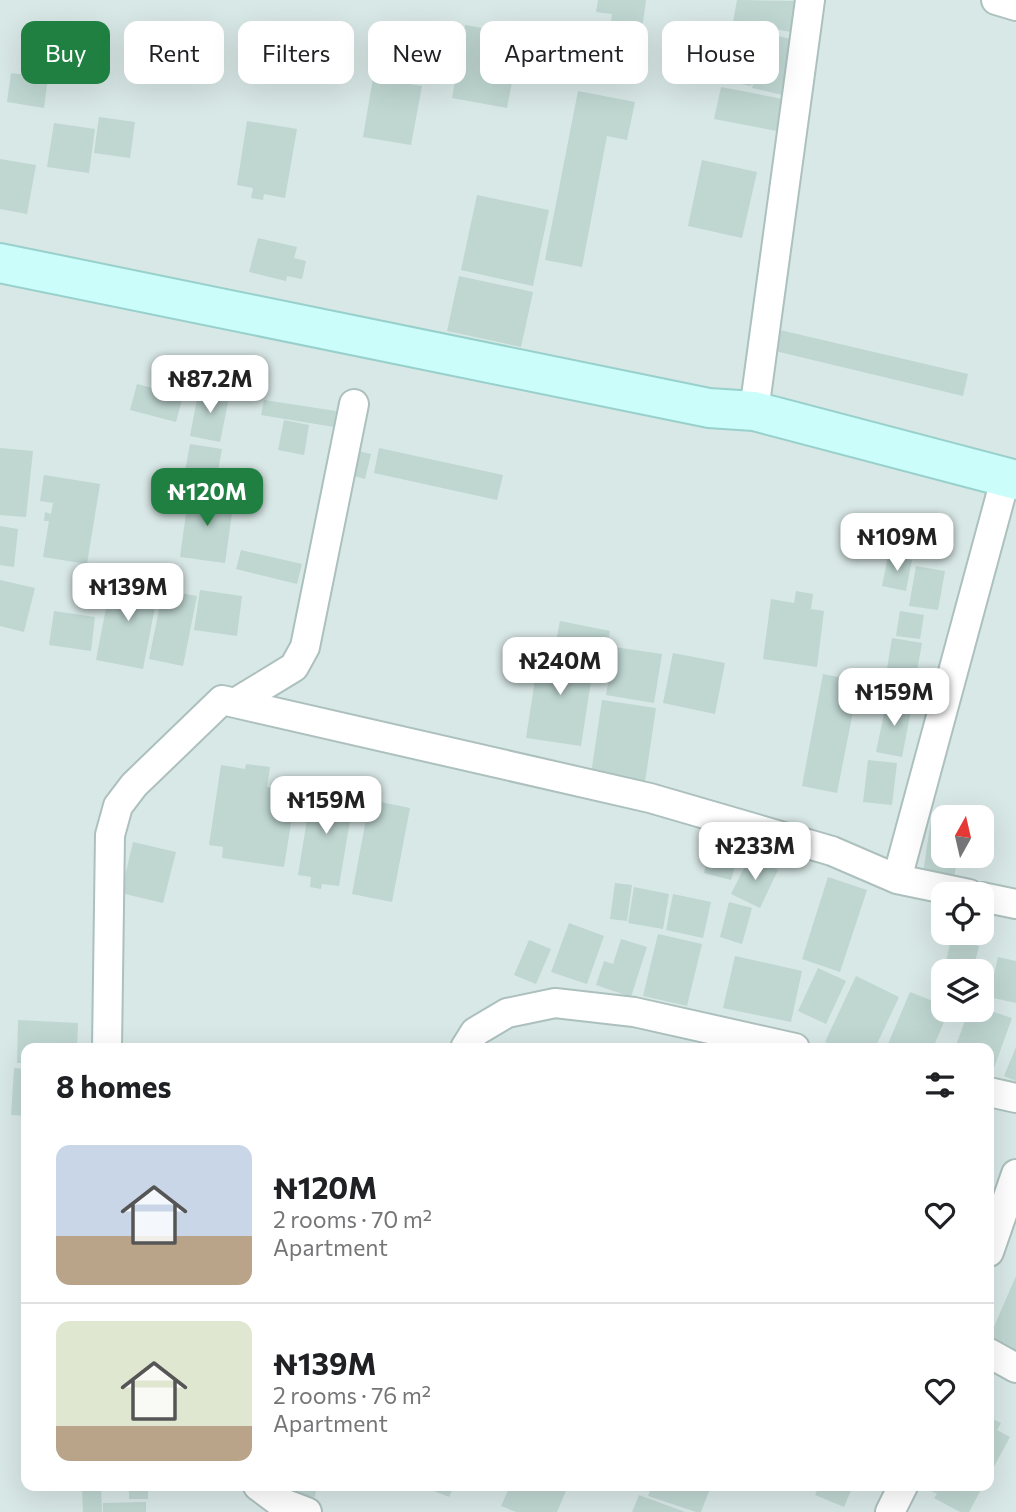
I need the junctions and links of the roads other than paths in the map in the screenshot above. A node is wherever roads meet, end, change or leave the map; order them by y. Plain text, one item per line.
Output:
1 (810, 0) edge
2 (996, 0) edge
3 (1016, 6) edge
4 (0, 263) edge
5 (354, 404) dead end
6 (754, 411) junction
7 (1011, 478) edge
8 (234, 704) junction
9 (897, 879) junction
10 (931, 886) edge
11 (994, 899) edge
12 (1016, 904) edge
13 (107, 1043) edge
14 (468, 1043) edge
15 (773, 1043) edge
16 (994, 1093) edge
17 (1016, 1098) edge
18 (1016, 1174) edge
19 (994, 1238) edge
20 (994, 1356) edge
21 (1016, 1368) edge
22 (265, 1491) edge
23 (900, 1491) edge
24 (307, 1512) edge
25 (890, 1512) edge

1 - 6 street
2 - 3 street
4 - 6 main road
5 - 8 street
6 - 7 main road
7 - 9 street
8 - 9 street
8 - 13 street
9 - 10 street
11 - 12 street
14 - 15 street
16 - 17 street
18 - 19 street
20 - 21 street
22 - 24 street
23 - 25 street

